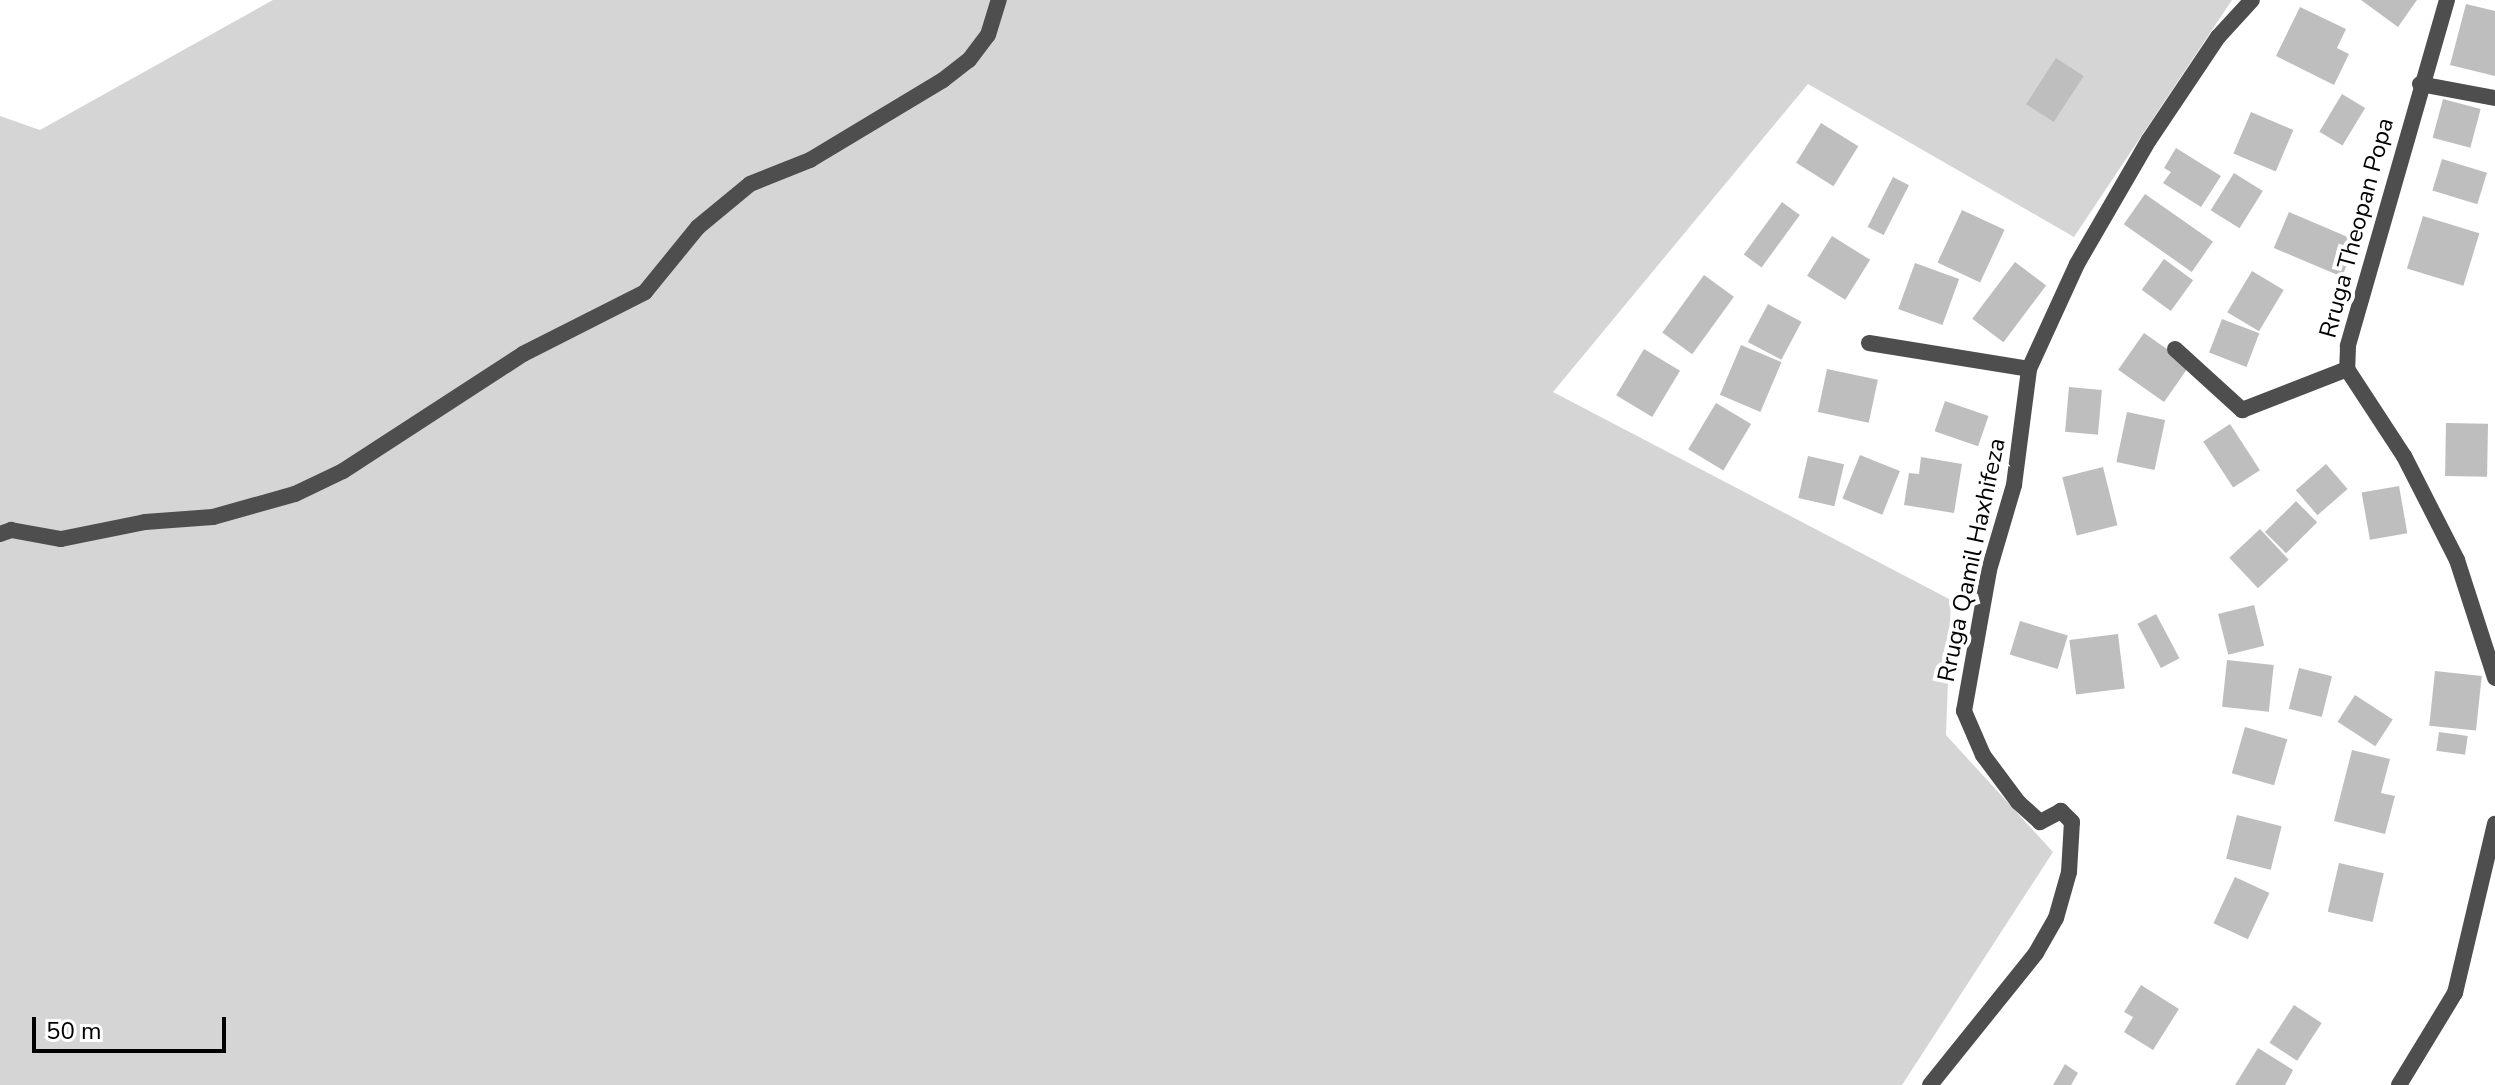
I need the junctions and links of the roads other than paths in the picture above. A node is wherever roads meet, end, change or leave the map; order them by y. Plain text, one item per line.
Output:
1 (999, 0) edge
2 (2252, 0) edge
3 (2447, 0) edge
4 (2420, 84) junction
5 (2495, 98) edge
6 (1869, 343) dead end
7 (2175, 349) dead end
8 (2029, 369) junction
9 (2347, 369) junction
10 (0, 534) edge
11 (2495, 678) edge
12 (2495, 824) edge
13 (1930, 1085) edge
14 (2399, 1085) edge

1 - 10 street
2 - 8 street, Rruga Qamil Haxhifeza
3 - 4 street, Rruga Theopan Popa
4 - 5 street
4 - 9 street, Rruga Theopan Popa
6 - 8 street
7 - 9 street
8 - 13 street, Rruga Qamil Haxhifeza
9 - 11 street, Rruga Theopan Popa
12 - 14 street

